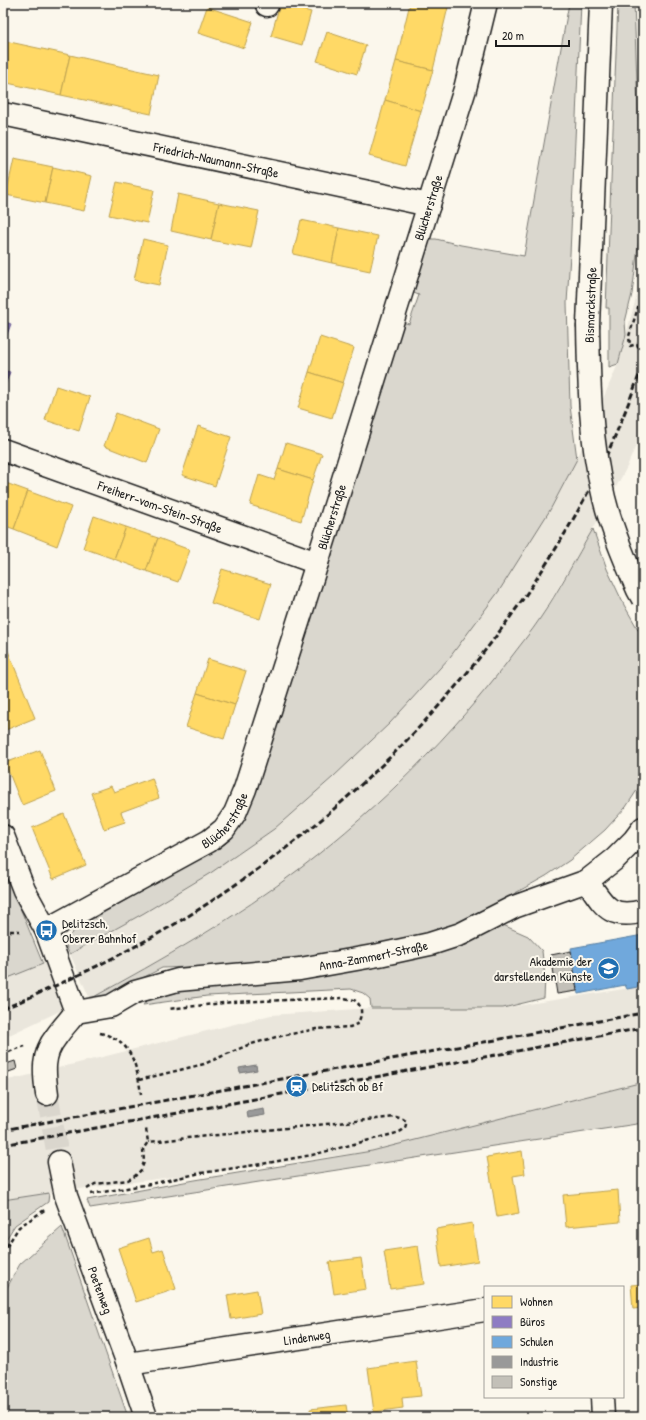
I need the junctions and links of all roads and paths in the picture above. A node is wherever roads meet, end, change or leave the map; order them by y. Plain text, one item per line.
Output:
1 (486, 3) edge
2 (601, 3) edge
3 (642, 3) edge
4 (643, 66) edge
5 (3, 114) edge
6 (428, 205) junction
7 (643, 292) edge
8 (643, 358) edge
9 (3, 450) edge
10 (317, 563) junction
11 (643, 599) edge
12 (643, 828) edge
13 (3, 836) edge
14 (587, 880) junction
15 (643, 911) edge
16 (46, 930) junction
17 (161, 1010) dead end
18 (76, 1012) junction
19 (97, 1032) dead end
20 (139, 1080) junction
21 (47, 1094) tunnel mouth
22 (141, 1094) dead end
23 (146, 1129) dead end
24 (148, 1142) junction
25 (59, 1162) tunnel mouth
26 (95, 1184) dead end
27 (75, 1196) junction
28 (3, 1252) edge
29 (484, 1310) edge
30 (128, 1364) junction
31 (602, 1398) edge
32 (146, 1417) edge
33 (603, 1417) edge

1 - 6 street, Blücherstraße
2 - 11 street, Bismarckstraße, bridge
3 - 4 path
5 - 6 street, Friedrich-Naumann-Straße
6 - 10 street, Blücherstraße
7 - 8 path
9 - 10 street, Freiherr-vom-Stein-Straße
10 - 16 street, Blücherstraße
12 - 14 street, Anna-Zammert-Straße
13 - 16 street
14 - 15 street
14 - 18 street, Anna-Zammert-Straße
16 - 18 street
17 - 20 path
18 - 21 street
19 - 20 path
20 - 22 path
23 - 24 path
24 - 26 path
24 - 27 path
25 - 27 street, Poetenweg
27 - 28 path
27 - 30 street, Poetenweg
29 - 30 street, Lindenweg
30 - 32 street, Poetenweg
31 - 33 street

